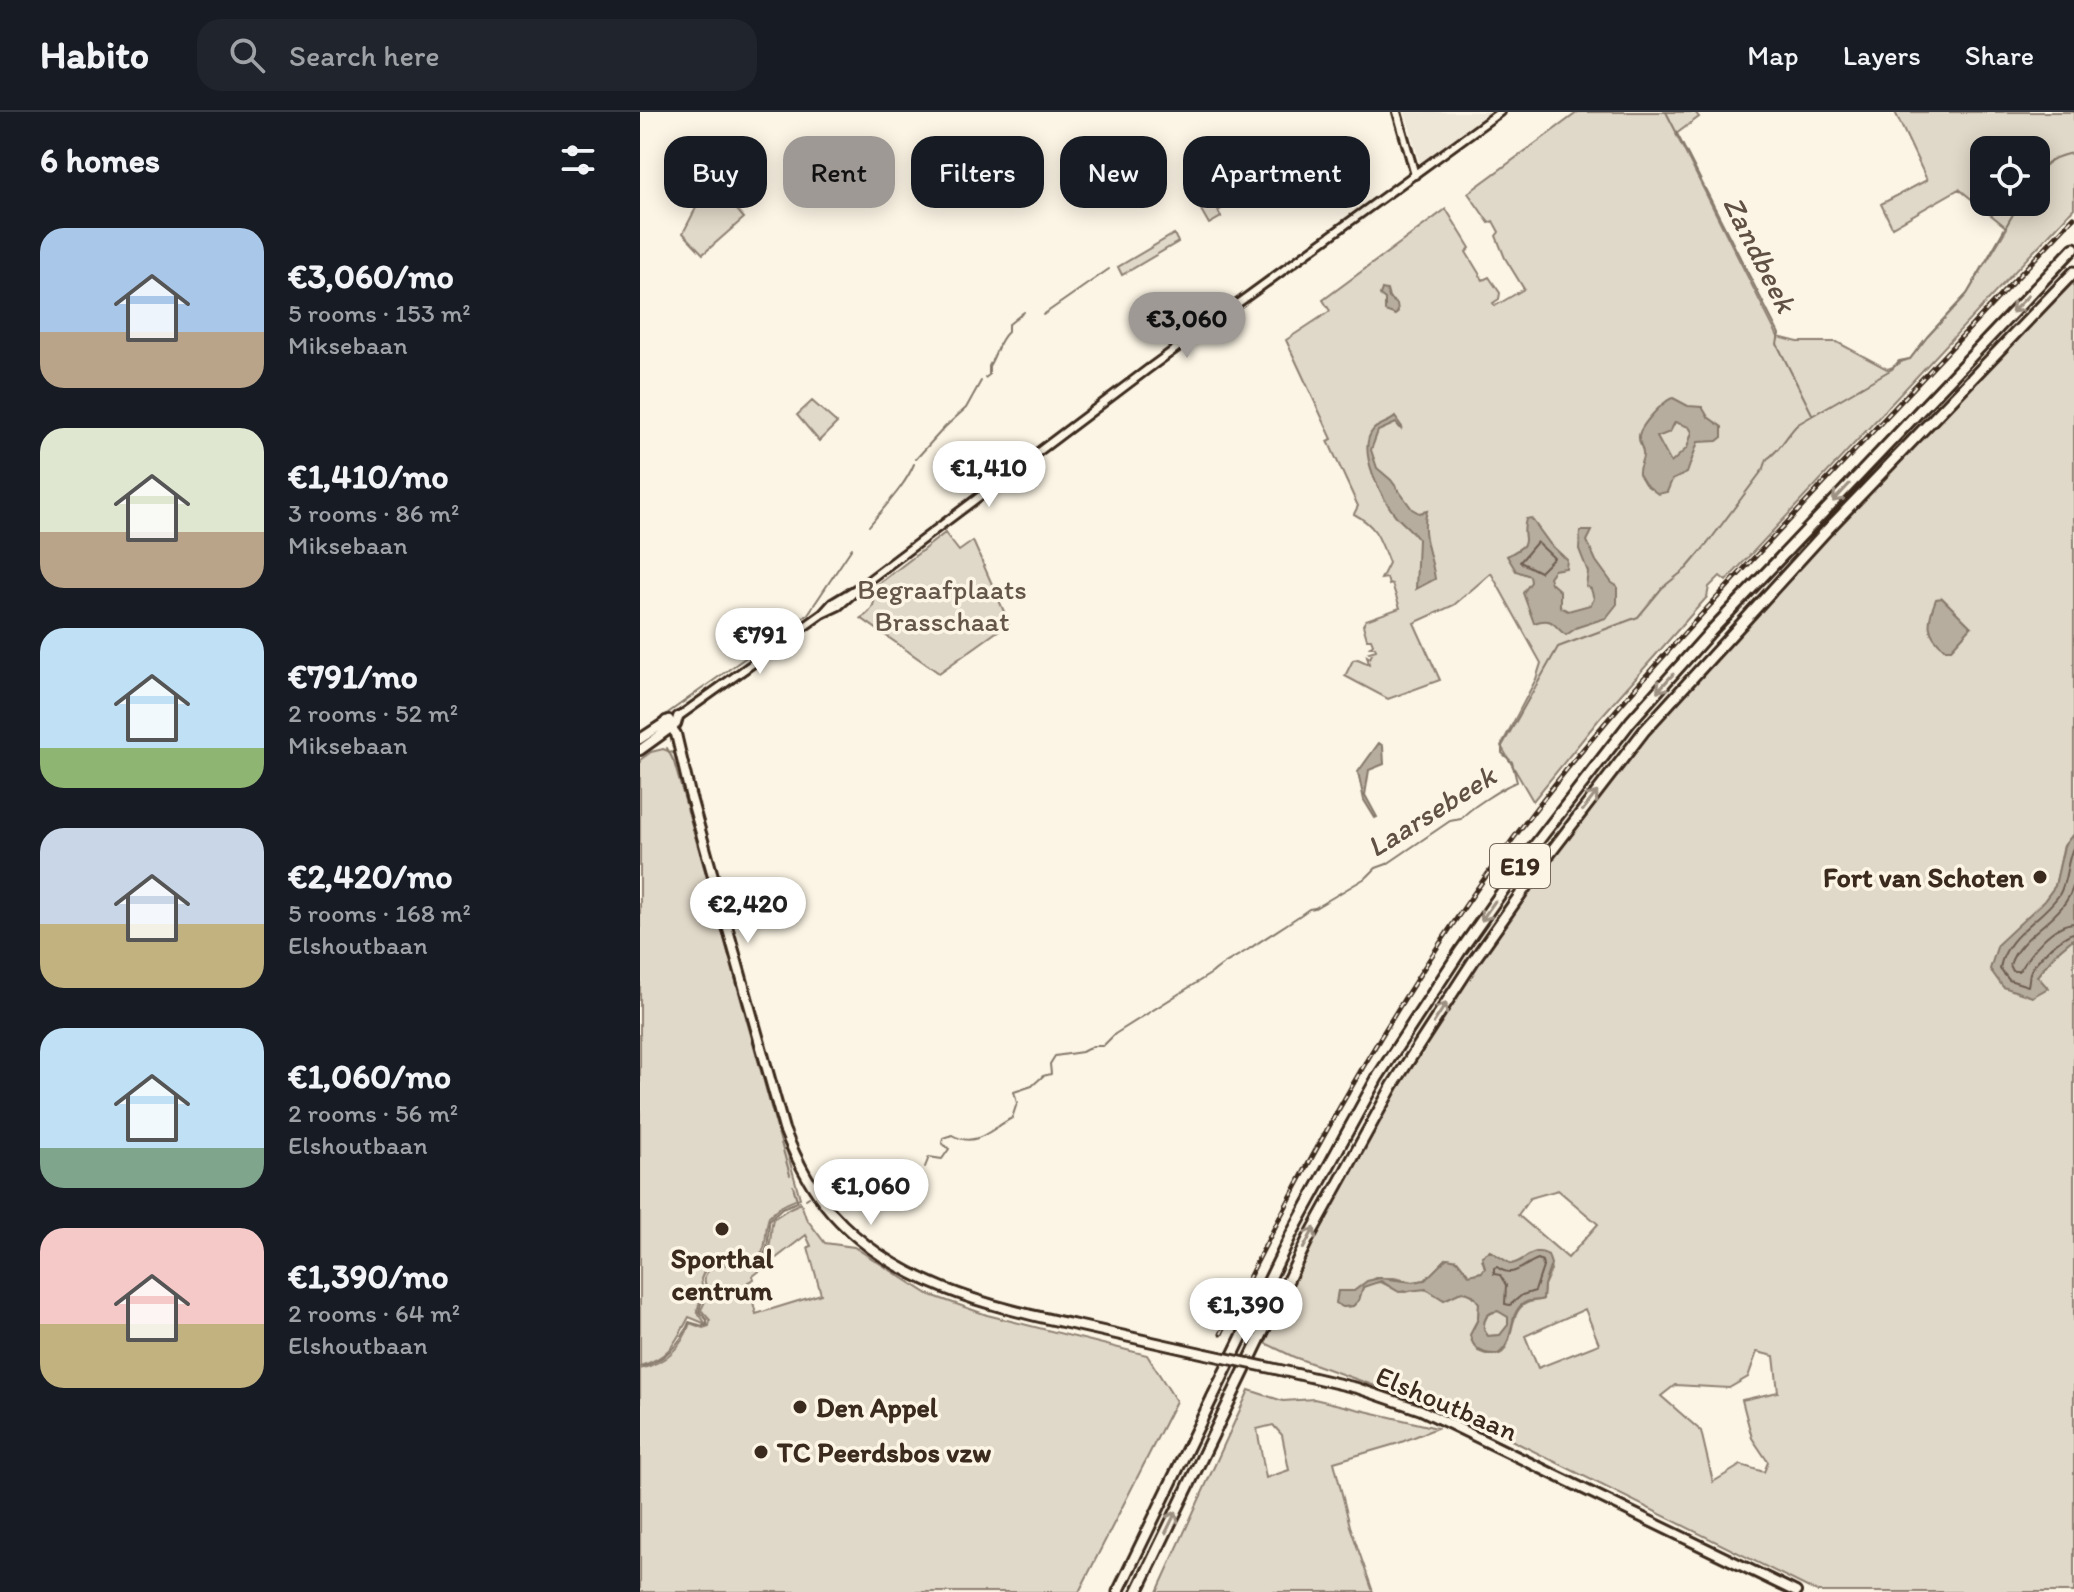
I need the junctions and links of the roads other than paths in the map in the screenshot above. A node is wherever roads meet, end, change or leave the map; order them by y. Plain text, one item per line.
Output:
1 (1397, 112) edge
2 (1500, 112) edge
3 (1415, 175) junction
4 (2074, 248) edge
5 (2074, 272) edge
6 (678, 717) joint
7 (666, 726) junction
8 (640, 739) edge
9 (640, 750) edge
10 (1118, 1592) edge
11 (1137, 1592) edge
12 (1796, 1592) edge

1 - 3 street
2 - 3 street
3 - 6 street
4 -> 10 highway, E19
11 -> 5 highway, E19
6 - 7 main road
7 - 8 main road
7 - 9 main road
7 - 12 main road, Elshoutbaan, bridge

